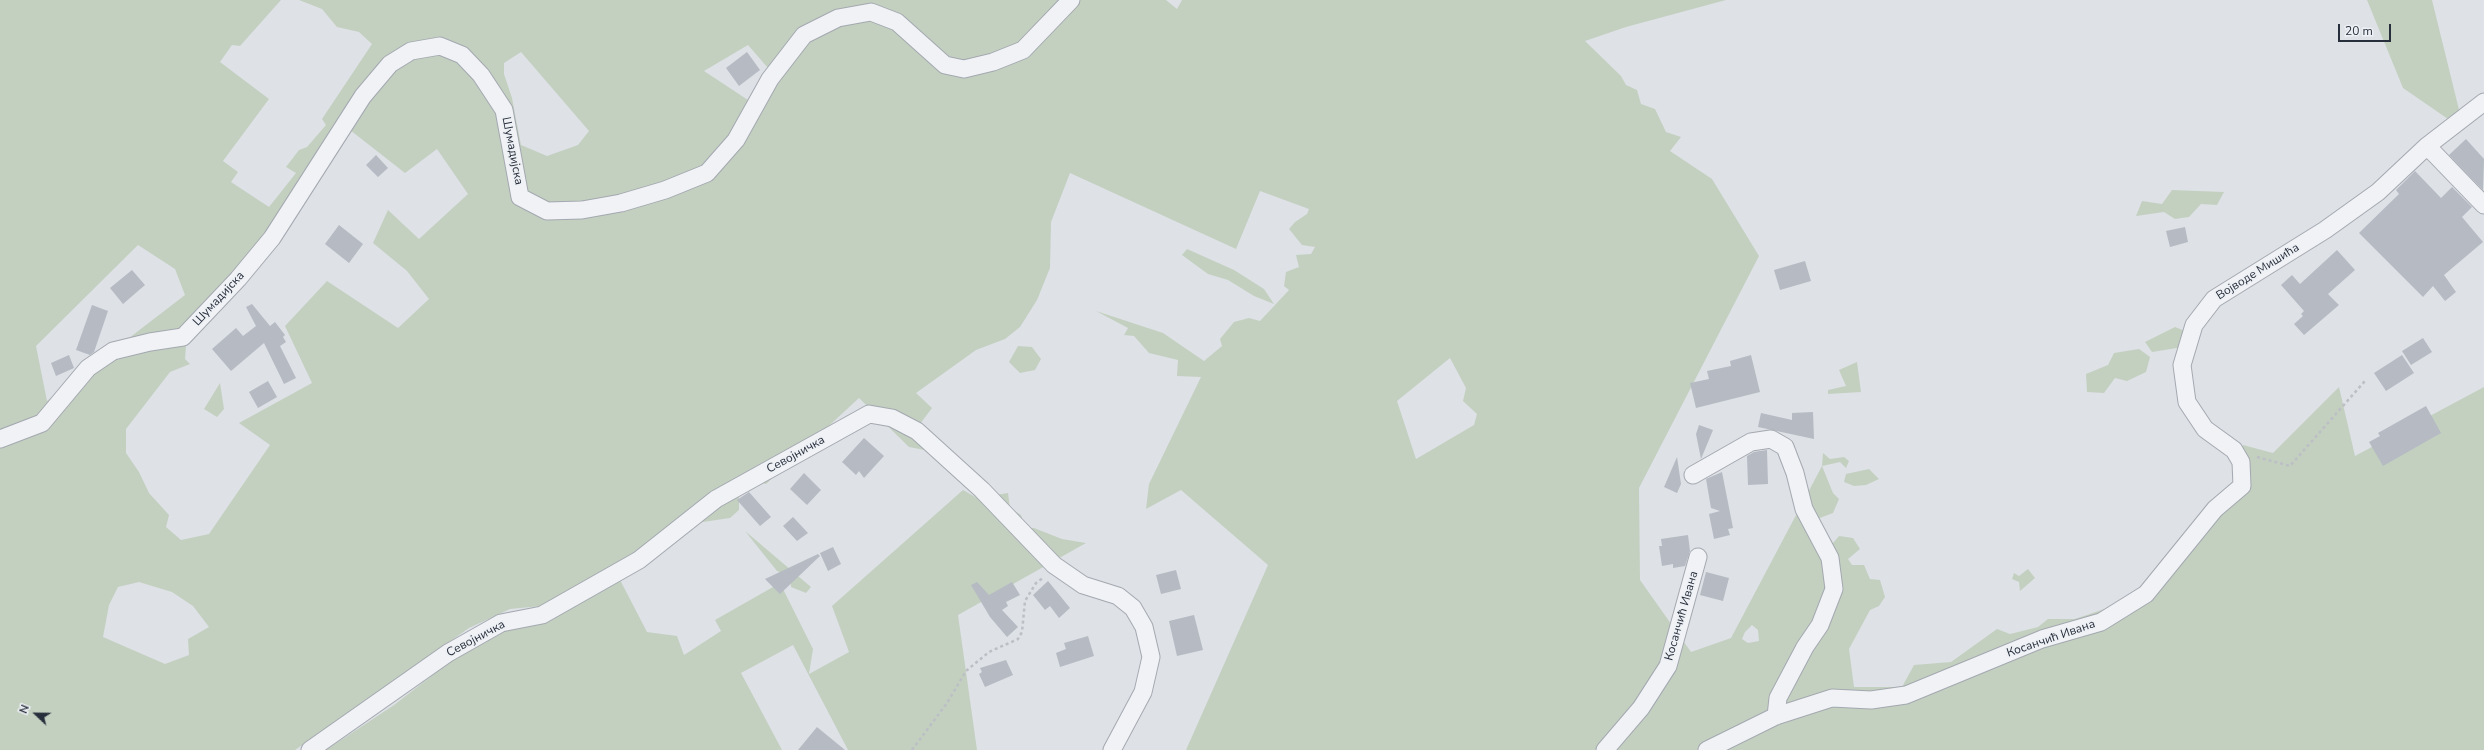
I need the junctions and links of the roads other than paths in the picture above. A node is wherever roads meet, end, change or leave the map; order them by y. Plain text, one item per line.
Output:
1 (1071, 0) edge
2 (2484, 102) edge
3 (2427, 146) junction
4 (2484, 205) edge
5 (0, 439) edge
6 (2234, 450) joint
7 (1693, 476) dead end
8 (1698, 557) dead end
9 (1776, 716) junction
10 (310, 750) edge
11 (1112, 750) edge
12 (1605, 750) edge
13 (1707, 750) edge

1 - 5 street, Шумадијска
2 - 3 street, Војводе Мишића
3 - 4 street
3 - 6 street, Војводе Мишића
6 - 9 street, Косанчић Ивана
7 - 9 street
8 - 12 street, Косанчић Ивана
9 - 13 street, Косанчић Ивана
10 - 11 street, Севојничка

